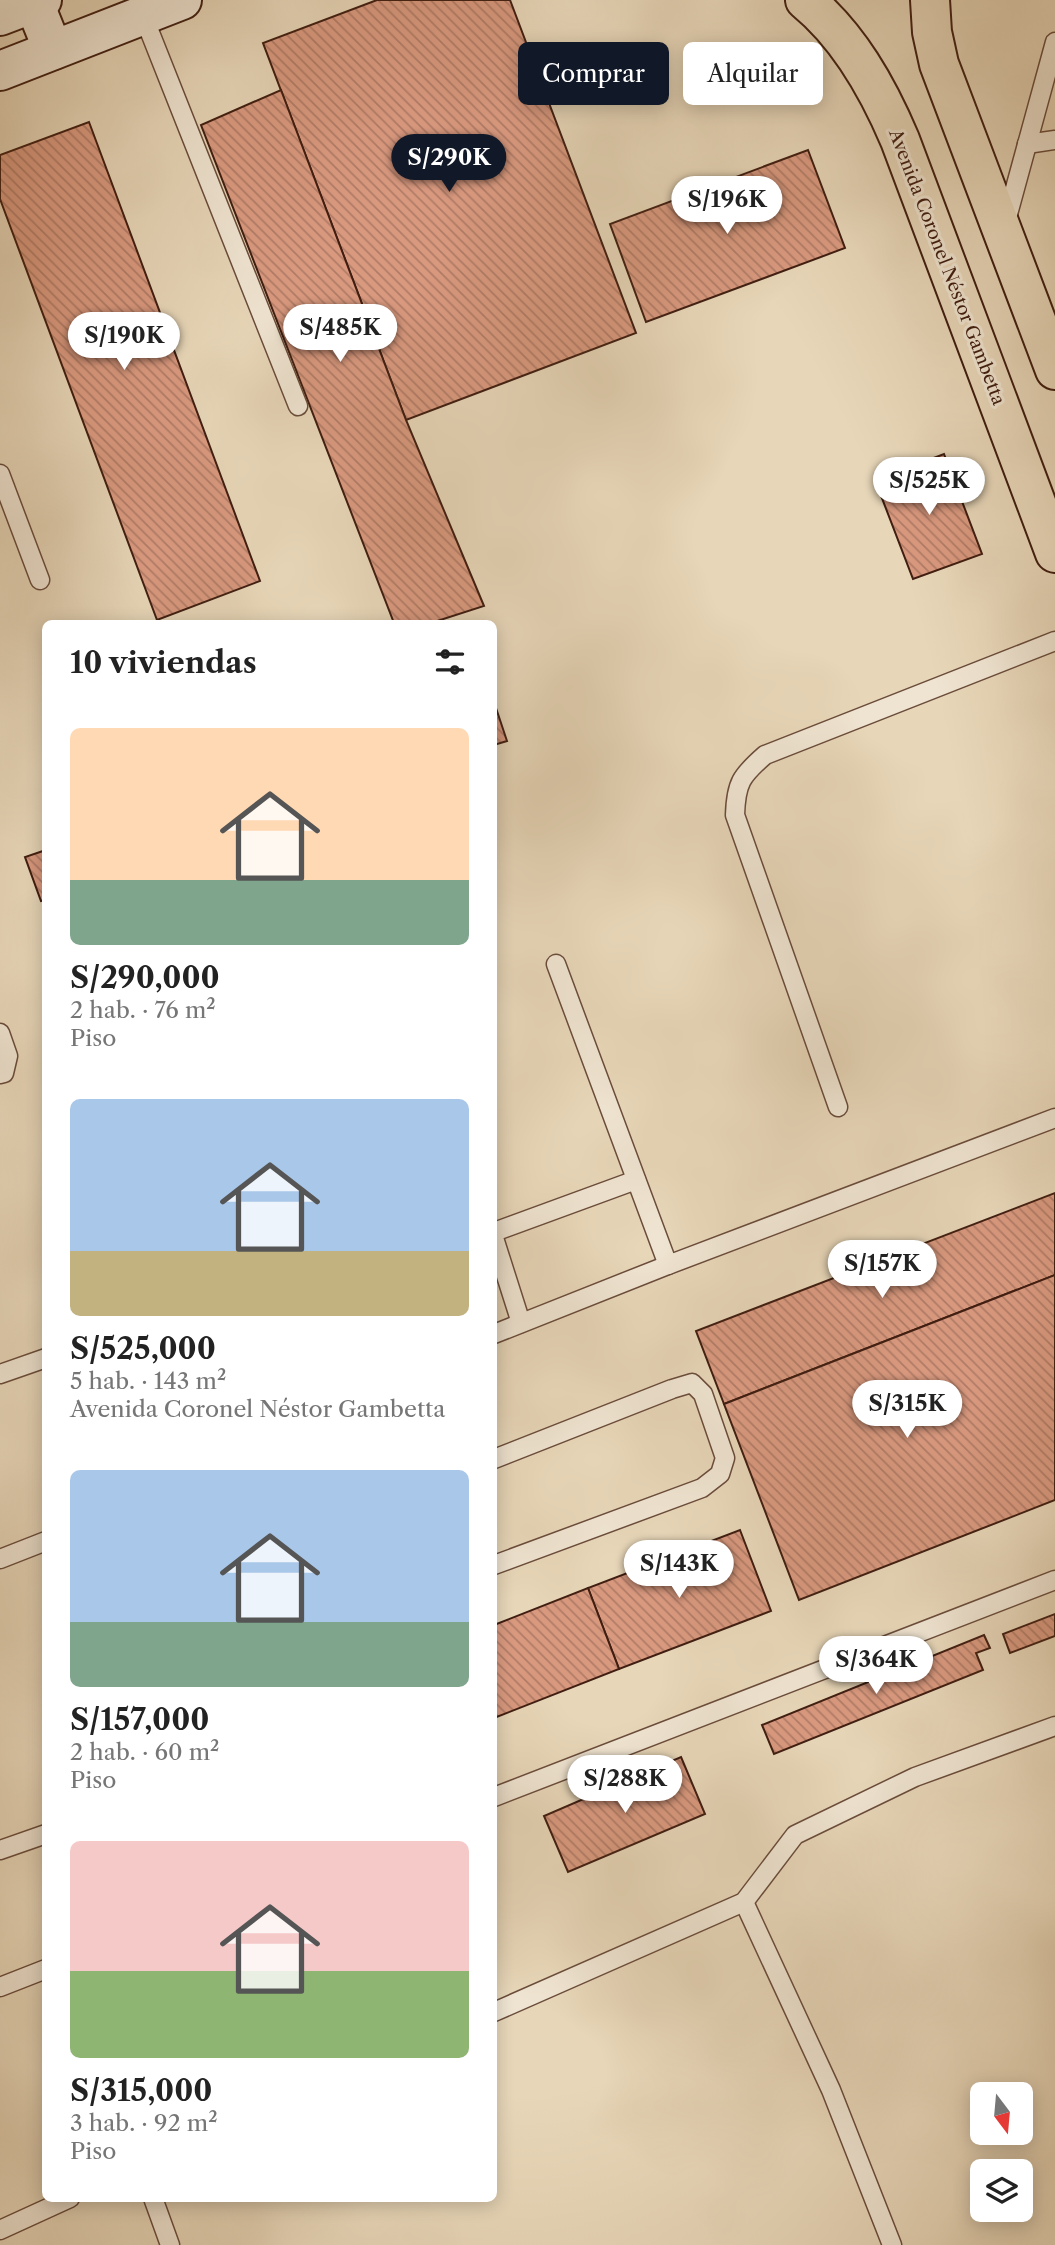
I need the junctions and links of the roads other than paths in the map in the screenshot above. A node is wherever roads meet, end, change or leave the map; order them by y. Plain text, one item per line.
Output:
1 (182, 0) edge
2 (805, 0) edge
3 (930, 0) edge
4 (25, 6) edge
5 (143, 15) junction
6 (1055, 42) edge
7 (53, 50) junction
8 (0, 71) edge
9 (1055, 140) edge
10 (1027, 144) junction
11 (1003, 235) junction
12 (1053, 358) edge
13 (298, 406) dead end
14 (0, 474) edge
15 (1055, 553) edge
16 (40, 580) dead end
17 (1055, 641) edge
18 (556, 964) dead end
19 (0, 1033) edge
20 (0, 1074) edge
21 (838, 1107) dead end
22 (1055, 1118) edge
23 (636, 1180) junction
24 (497, 1230) edge
25 (497, 1247) edge
26 (668, 1265) junction
27 (521, 1323) junction
28 (497, 1333) edge
29 (42, 1359) edge
30 (0, 1374) edge
31 (497, 1458) edge
32 (42, 1543) edge
33 (0, 1559) edge
34 (497, 1564) edge
35 (1055, 1580) edge
36 (1055, 1726) edge
37 (497, 1796) edge
38 (42, 1835) edge
39 (0, 1850) edge
40 (744, 1902) junction
41 (42, 1971) edge
42 (0, 1987) edge
43 (497, 2011) edge
44 (61, 2202) edge
45 (154, 2202) edge
46 (0, 2230) edge
47 (170, 2245) edge
48 (892, 2245) edge

1 - 5 main road
2 - 15 main road, Avenida Coronel Néstor Gambetta
3 - 11 main road
4 - 7 main road
5 - 7 main road
5 - 13 lane
6 - 10 lane
7 - 8 main road
9 - 10 lane
10 - 11 lane
11 - 12 main road
14 - 16 lane
17 - 21 lane
18 - 23 lane
19 - 20 lane
22 - 26 lane
23 - 24 lane
23 - 26 lane
25 - 27 lane
26 - 27 lane
27 - 28 lane
29 - 30 lane
31 - 34 lane
32 - 33 lane
35 - 37 lane
36 - 40 lane
38 - 39 lane
40 - 43 lane
40 - 48 lane
41 - 42 lane
44 - 46 lane
45 - 47 lane

